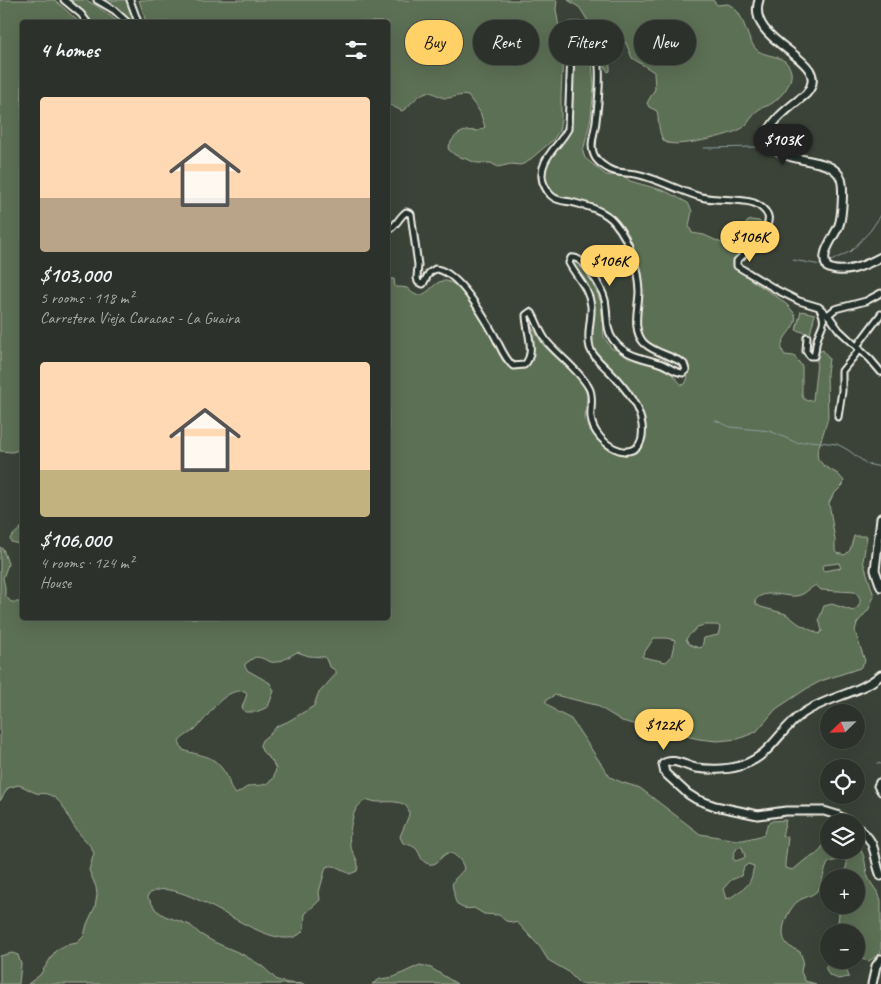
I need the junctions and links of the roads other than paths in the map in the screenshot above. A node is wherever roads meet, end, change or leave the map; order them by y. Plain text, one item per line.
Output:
1 (64, 0) edge
2 (97, 0) edge
3 (130, 0) edge
4 (759, 0) edge
5 (86, 20) edge
6 (125, 20) edge
7 (137, 20) edge
8 (390, 229) edge
9 (881, 257) edge
10 (881, 293) edge
11 (819, 307) junction
12 (881, 314) edge
13 (828, 315) junction
14 (808, 337) dead end
15 (858, 347) junction
16 (881, 372) edge
17 (838, 418) dead end
18 (881, 518) edge
19 (881, 588) edge
20 (881, 675) edge
21 (879, 782) dead end
22 (881, 792) edge
23 (834, 814) edge
24 (865, 833) edge
25 (879, 866) edge
26 (881, 876) edge
27 (881, 959) edge
28 (872, 984) edge

1 - 5 street
2 - 6 street
3 - 7 street
4 - 9 main road
8 - 11 street
10 - 13 street
11 - 13 street
11 - 14 street
12 - 15 street
13 - 15 street
15 - 16 street
15 - 17 street
18 - 19 main road
20 - 23 main road
21 - 22 street
24 - 25 main road
25 - 26 main road
27 - 28 main road

